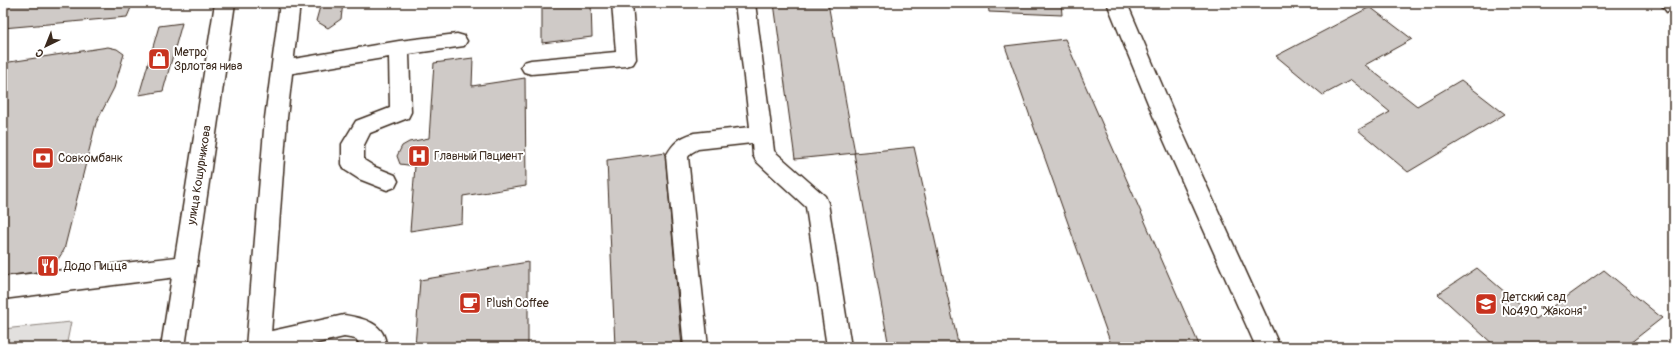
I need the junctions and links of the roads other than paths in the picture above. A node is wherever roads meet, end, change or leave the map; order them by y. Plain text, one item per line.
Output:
1 (225, 3) edge
2 (290, 3) edge
3 (622, 3) edge
4 (745, 3) edge
5 (1117, 3) edge
6 (1670, 3) edge
7 (1674, 7) edge
8 (457, 41) dead end
9 (399, 48) junction
10 (532, 67) dead end
11 (282, 68) junction
12 (761, 134) junction
13 (387, 181) dead end
14 (185, 266) junction
15 (3, 288) edge
16 (258, 346) edge
17 (173, 347) edge
18 (374, 347) edge
19 (696, 347) edge
20 (839, 347) edge
21 (1268, 347) edge

1 - 14 main road, улица Кошурникова
2 - 11 main road
3 - 10 main road
4 - 12 main road
5 - 21 main road
6 - 7 main road
8 - 9 main road
9 - 11 main road
9 - 13 main road
11 - 16 main road
12 - 19 main road
12 - 20 main road
14 - 15 main road
14 - 17 main road, улица Кошурникова
16 - 18 main road

